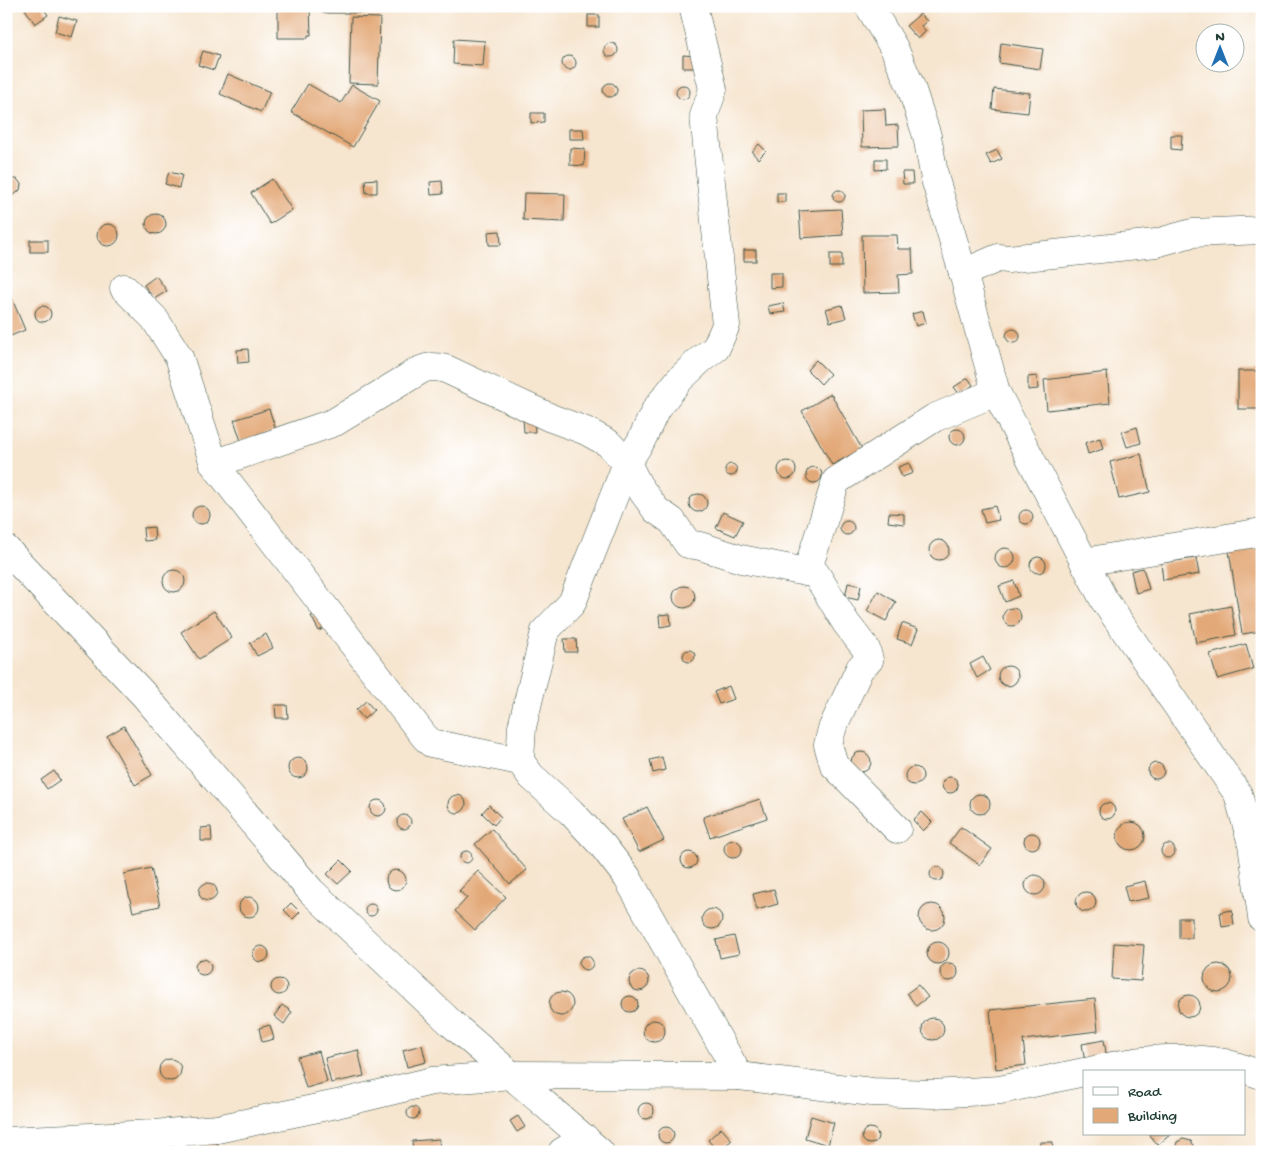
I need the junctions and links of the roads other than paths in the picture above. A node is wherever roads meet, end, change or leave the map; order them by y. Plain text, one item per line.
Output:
1 (694, 6) edge
2 (869, 6) edge
3 (1262, 230) edge
4 (963, 273) junction
5 (124, 288) dead end
6 (996, 392) junction
7 (627, 463) junction
8 (214, 464) junction
9 (1262, 532) edge
10 (6, 549) edge
11 (1084, 562) junction
12 (807, 572) junction
13 (520, 761) junction
14 (898, 829) dead end
15 (1262, 918) edge
16 (1093, 1070) edge
17 (1083, 1072) edge
18 (512, 1075) junction
19 (1262, 1075) edge
20 (739, 1076) junction
21 (6, 1141) edge
22 (153, 1143) edge
23 (582, 1147) edge

1 - 7 street
2 - 4 street
3 - 4 street
4 - 6 street
5 - 8 street
6 - 11 street
6 - 12 street
7 - 8 street
7 - 12 street
7 - 13 street
8 - 13 street
9 - 11 street
10 - 18 street
11 - 15 street
12 - 14 street
13 - 20 street
16 - 19 street
17 - 20 street
18 - 20 street
18 - 22 street
18 - 23 street
21 - 22 street

